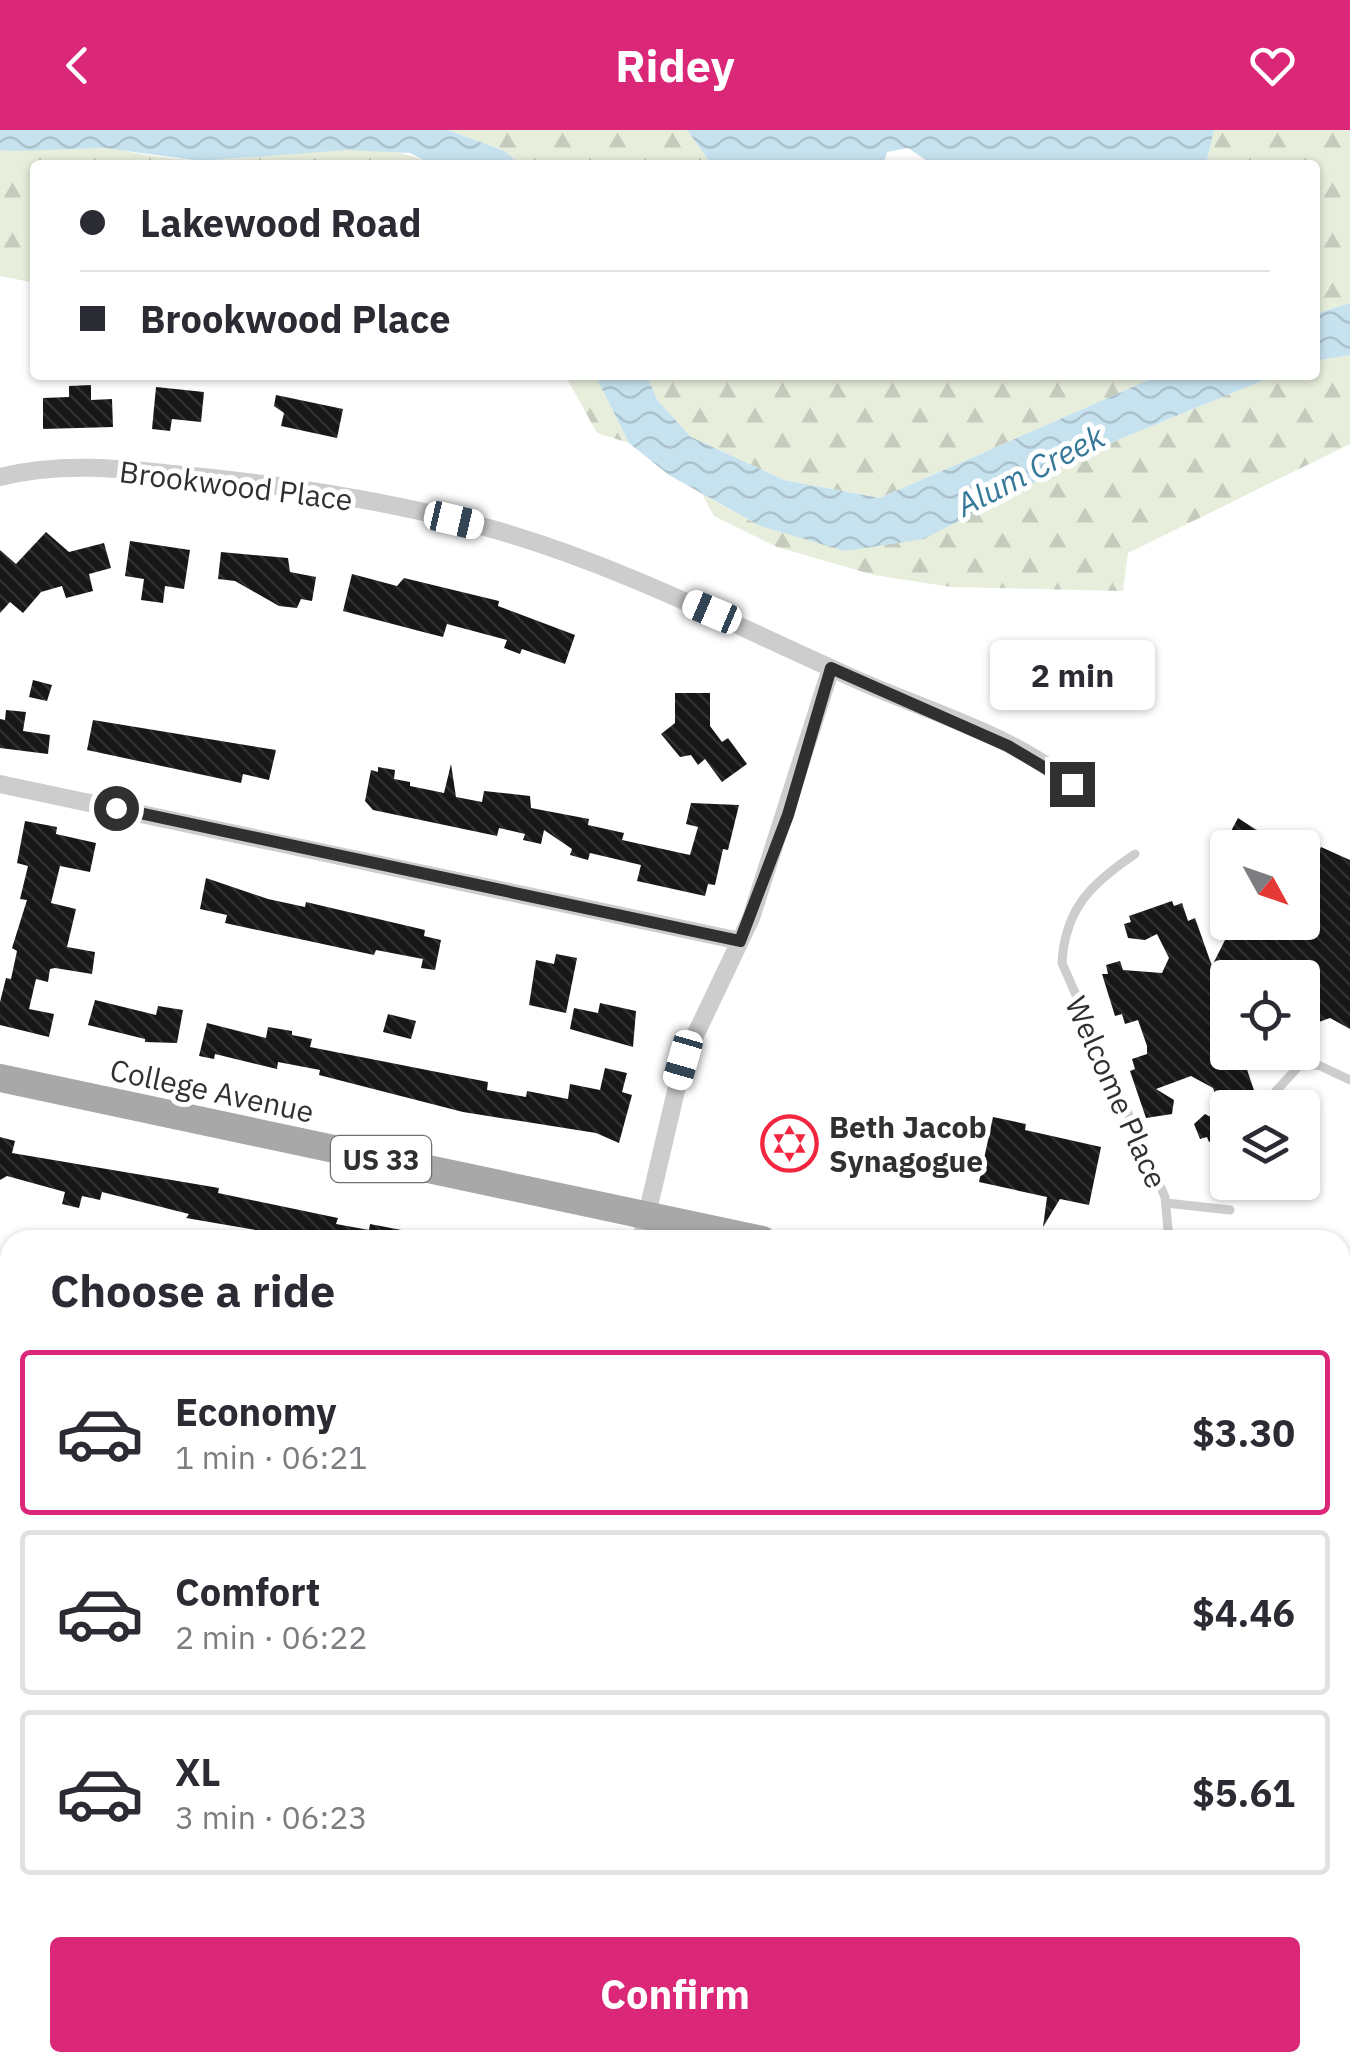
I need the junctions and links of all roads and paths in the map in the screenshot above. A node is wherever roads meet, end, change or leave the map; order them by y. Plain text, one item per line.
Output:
1 (1, 477) edge
2 (831, 668) junction
3 (0, 784) edge
4 (1072, 784) dead end
5 (1135, 854) dead end
6 (740, 941) junction
7 (0, 1078) edge
8 (1350, 1080) edge
9 (1278, 1090) edge
10 (1166, 1203) junction
11 (1230, 1210) dead end
12 (644, 1228) edge
13 (1169, 1230) edge

1 - 2 street, Brookwood Place
2 - 4 street, Brookwood Place
2 - 6 street
3 - 6 street
5 - 10 lane, Welcome Place
6 - 12 street
7 - 12 main road, College Avenue / US 33
8 - 9 lane
10 - 11 lane
10 - 13 lane, Welcome Place

